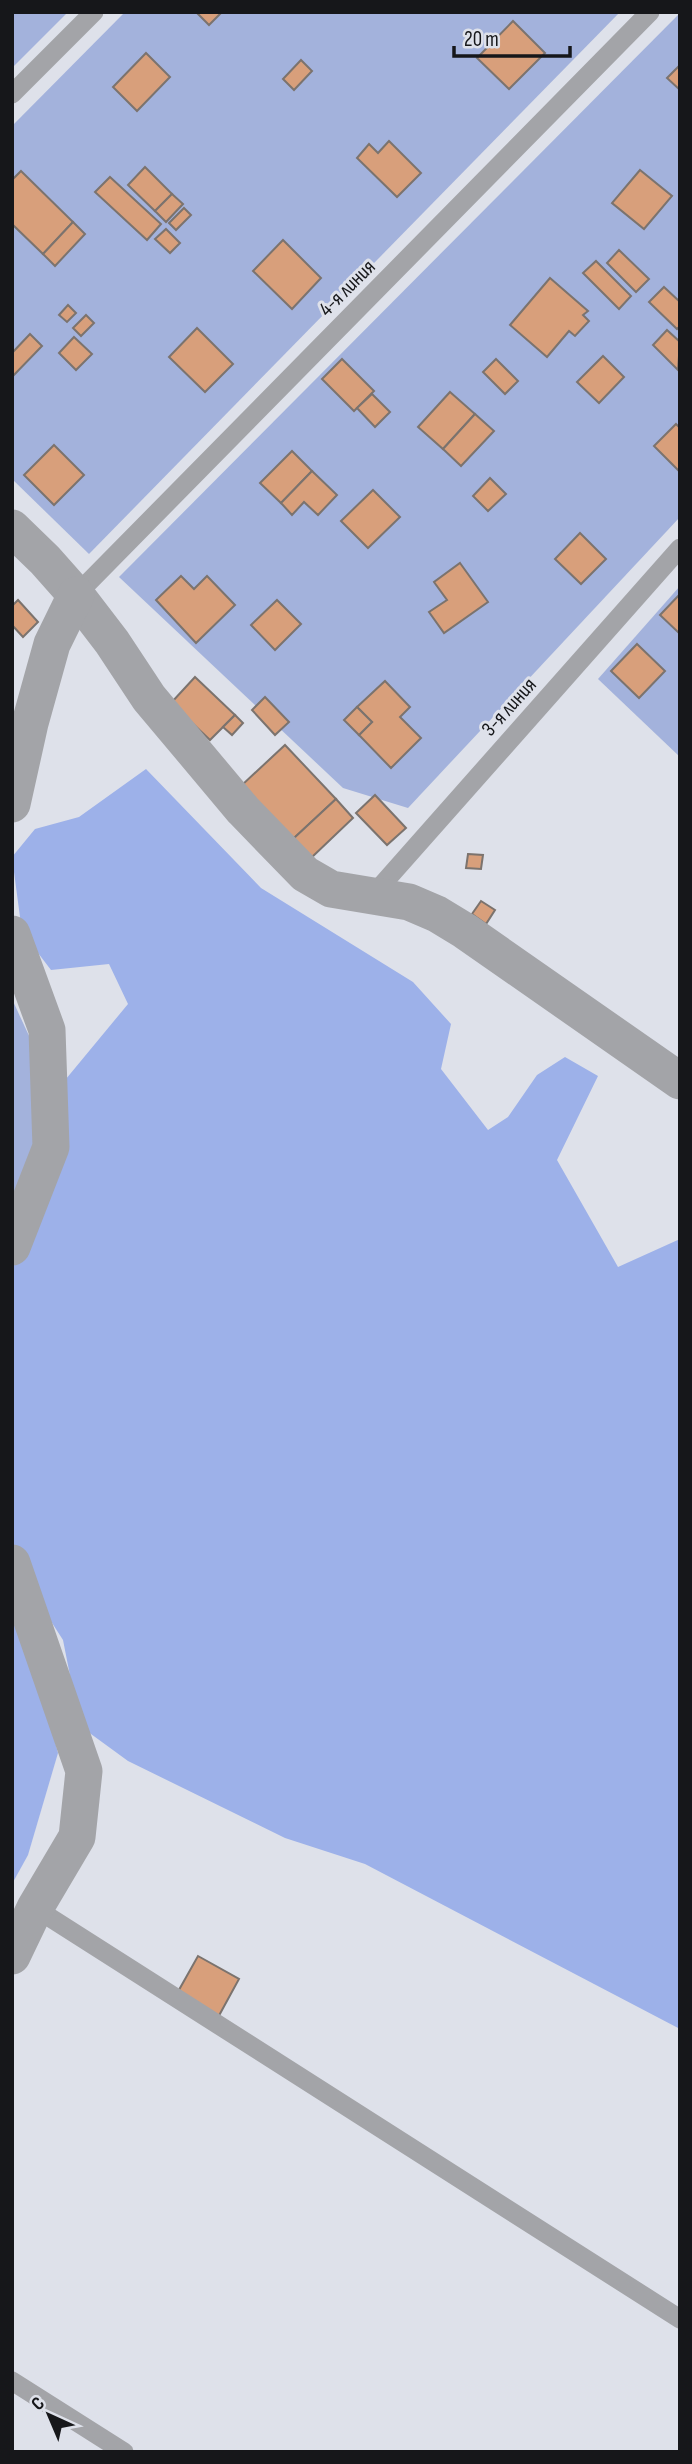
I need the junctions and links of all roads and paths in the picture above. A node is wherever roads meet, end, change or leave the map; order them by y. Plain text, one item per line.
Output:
1 (94, 12) edge
2 (650, 12) edge
3 (12, 94) edge
4 (12, 528) edge
5 (680, 548) edge
6 (76, 595) junction
7 (12, 804) edge
8 (372, 896) junction
9 (12, 934) edge
10 (680, 1082) edge
11 (12, 1247) edge
12 (12, 1563) edge
13 (35, 1908) junction
14 (12, 1956) edge
15 (680, 2319) edge
16 (12, 2381) edge
17 (124, 2452) edge

1 - 3 lane
2 - 6 lane, 4-я линия
4 - 6 street
5 - 8 lane, 3-я линия
6 - 7 street
6 - 8 street
8 - 10 street
9 - 11 street
12 - 13 street
13 - 14 street
13 - 15 lane
16 - 17 lane

